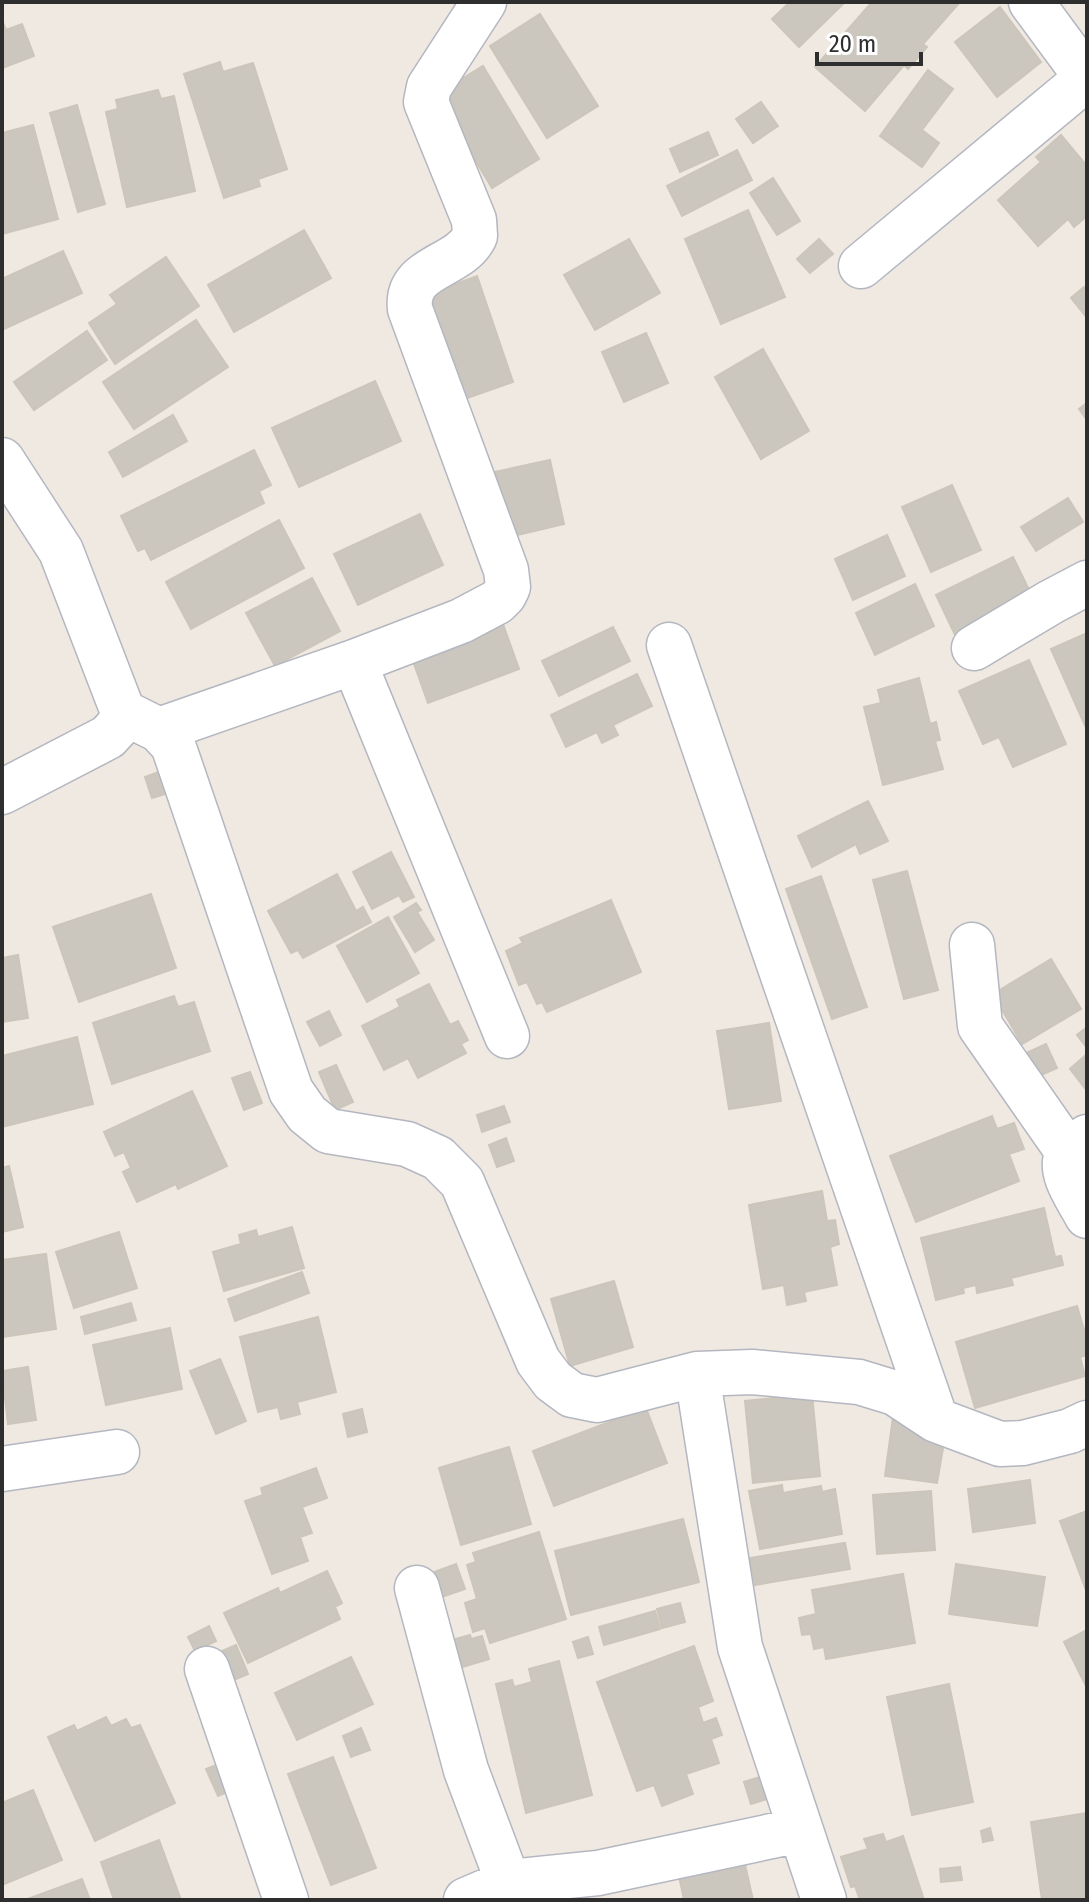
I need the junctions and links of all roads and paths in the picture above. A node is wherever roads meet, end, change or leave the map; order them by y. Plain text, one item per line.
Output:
1 (484, 2) edge
2 (1031, 2) edge
3 (1087, 78) edge
4 (861, 266) dead end
5 (2, 460) edge
6 (1087, 583) edge
7 (669, 645) dead end
8 (974, 648) dead end
9 (354, 662) junction
10 (141, 721) junction
11 (2, 792) edge
12 (972, 945) dead end
13 (507, 1036) dead end
14 (1078, 1145) edge
15 (1087, 1216) edge
16 (697, 1374) junction
17 (936, 1420) junction
18 (1087, 1423) edge
19 (117, 1452) dead end
20 (2, 1469) edge
21 (417, 1588) dead end
22 (207, 1669) dead end
23 (800, 1830) junction
24 (508, 1882) junction
25 (286, 1900) edge
26 (466, 1900) edge
27 (824, 1900) edge

1 - 9 street
2 - 3 street
3 - 4 street
5 - 10 street
6 - 8 street
7 - 17 street
9 - 10 street
9 - 13 street
10 - 11 street
10 - 16 street
12 - 14 street
14 - 15 street
16 - 17 street
16 - 23 street
17 - 18 street
19 - 20 street
21 - 24 street
22 - 25 street
23 - 24 street
23 - 27 street
24 - 26 street

